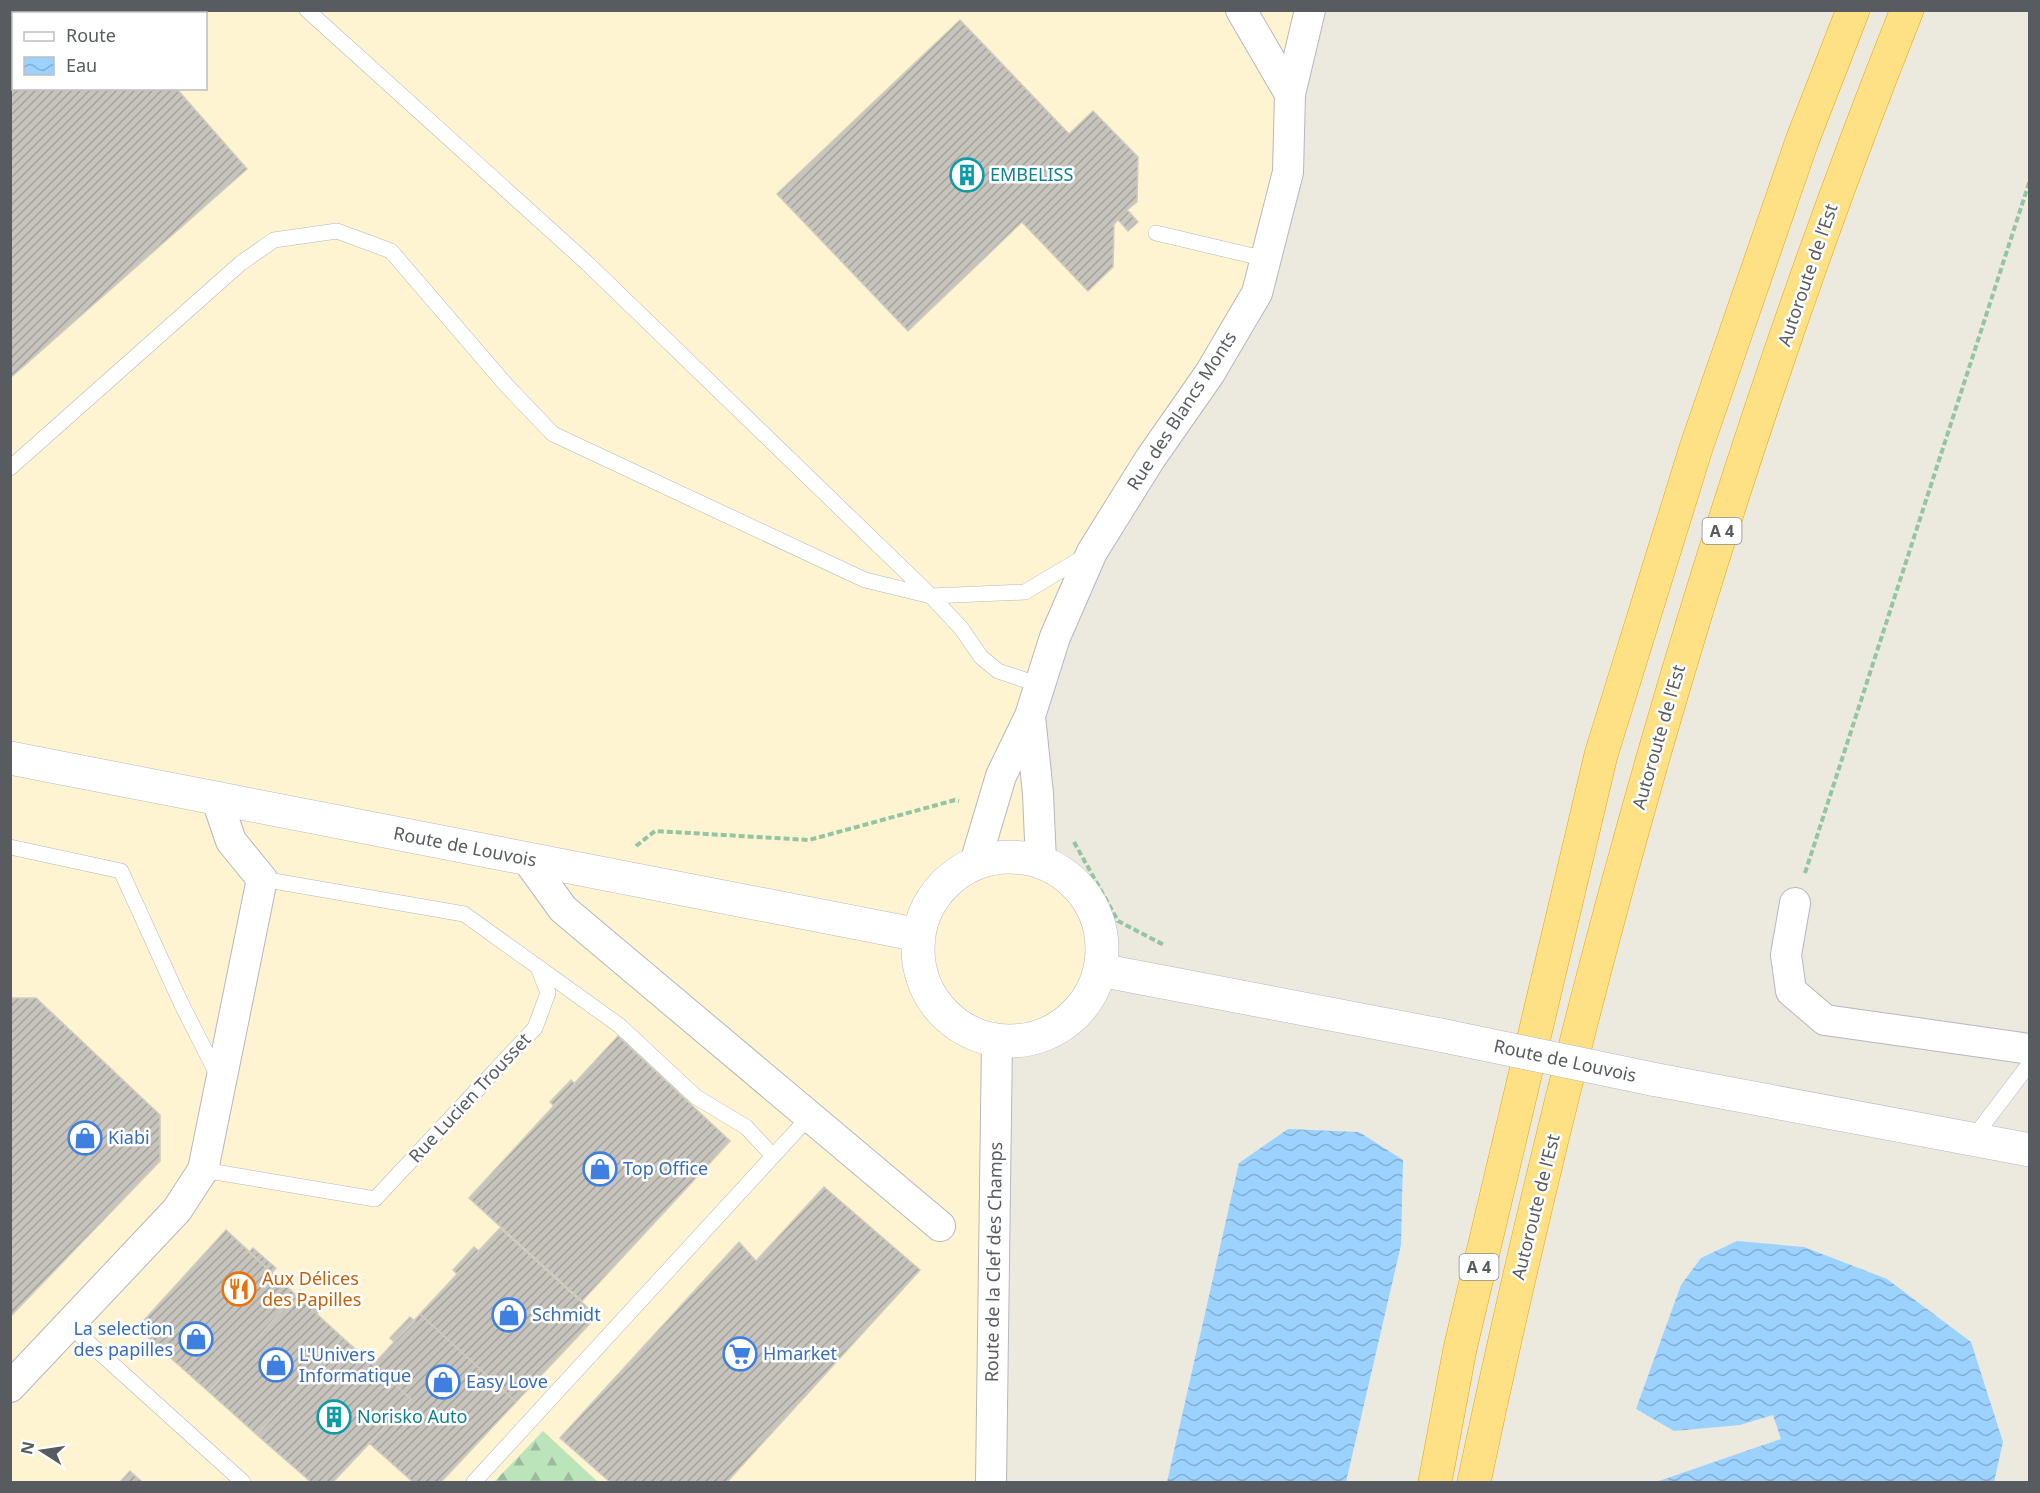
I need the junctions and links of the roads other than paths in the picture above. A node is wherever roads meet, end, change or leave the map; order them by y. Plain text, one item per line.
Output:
1 (307, 10) edge
2 (1241, 10) edge
3 (1310, 10) edge
4 (1853, 10) edge
5 (1907, 10) edge
6 (1290, 94) junction
7 (1156, 233) dead end
8 (1266, 259) junction
9 (10, 468) edge
10 (1092, 552) junction
11 (931, 596) junction
12 (1040, 685) junction
13 (1030, 716) junction
14 (10, 758) edge
15 (217, 800) junction
16 (10, 847) edge
17 (526, 858) junction
18 (1041, 862) junction
19 (975, 863) junction
20 (262, 879) junction
21 (1795, 903) road end
22 (919, 935) junction
23 (538, 967) junction
24 (1100, 970) junction
25 (997, 1041) junction
26 (2030, 1048) edge
27 (2030, 1063) edge
28 (221, 1082) junction
29 (809, 1117) junction
30 (1973, 1138) junction
31 (2030, 1150) edge
32 (773, 1156) junction
33 (203, 1170) junction
34 (940, 1226) dead end
35 (69, 1325) junction
36 (10, 1387) edge
37 (243, 1482) edge
38 (474, 1482) edge
39 (991, 1482) edge
40 (1435, 1482) edge
41 (1474, 1482) edge

1 - 11 lane
2 - 6 street
3 - 6 street, Rue des Blancs Monts
4 - 40 highway, A 4
5 - 41 highway, Autoroute de l’Est / A 4
6 - 8 street, Rue des Blancs Monts
7 - 8 lane
8 - 10 street, Rue des Blancs Monts
9 - 11 lane
10 - 11 lane
10 - 12 street, Rue des Blancs Monts
11 - 12 lane
12 - 13 street, Rue des Blancs Monts
13 - 18 street, Rue des Blancs Monts
13 - 19 street, Rue des Blancs Monts
14 - 15 main road, Route de Louvois
15 - 17 main road, Route de Louvois
15 - 20 street
16 - 28 lane
17 - 22 main road, Route de Louvois
17 - 29 street
18 - 19 main road
18 - 24 main road
19 - 22 main road
20 - 23 lane
20 - 28 street
21 - 26 street
22 - 25 main road
23 - 32 lane
23 - 33 lane, Rue Lucien Trousset
24 - 25 main road
24 - 30 main road, Route de Louvois, bridge
25 - 39 street, Route de la Clef des Champs
27 - 30 lane
28 - 33 street
29 - 32 lane
29 - 34 street
30 - 31 main road, Route de Louvois
32 - 38 lane
33 - 35 street
35 - 36 street
35 - 37 lane

